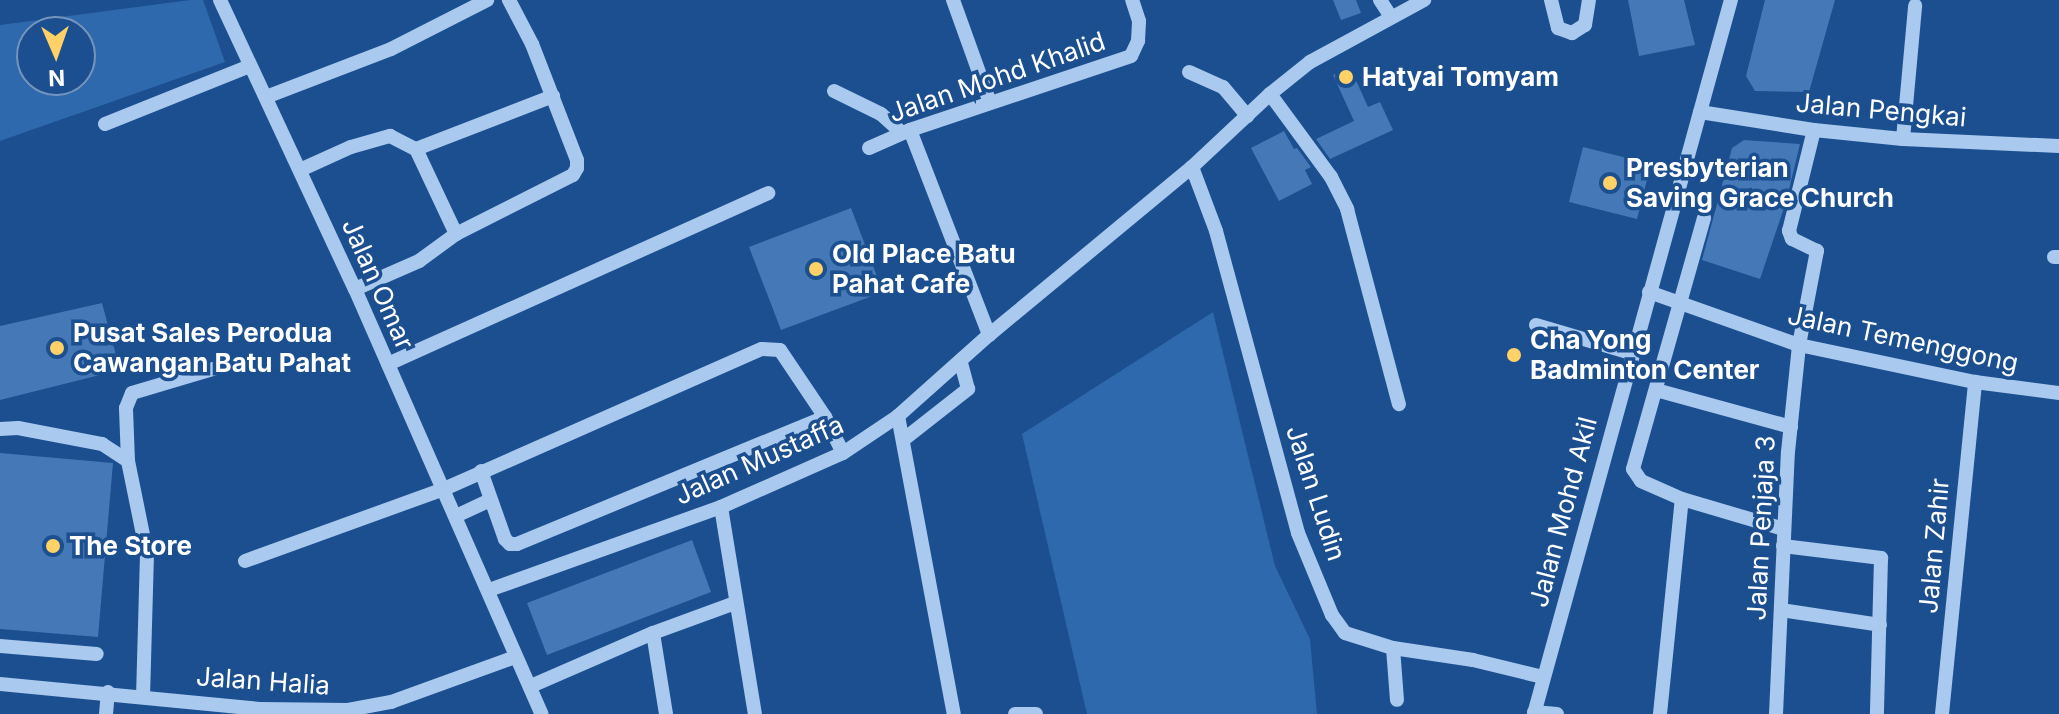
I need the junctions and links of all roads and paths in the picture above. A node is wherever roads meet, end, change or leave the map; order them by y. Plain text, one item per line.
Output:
1 (487, 0) edge
2 (509, 0) edge
3 (953, 0) edge
4 (1132, 0) edge
5 (1380, 0) edge
6 (1424, 0) edge
7 (1551, 0) edge
8 (1589, 0) edge
9 (1731, 0) edge
10 (222, 1) edge
11 (1915, 6) dead end
12 (1391, 17) junction
13 (250, 66) junction
14 (1189, 72) dead end
15 (834, 91) dead end
16 (1270, 94) junction
17 (553, 96) junction
18 (266, 97) junction
19 (990, 103) junction
20 (1700, 112) junction
21 (1247, 116) junction
22 (105, 124) dead end
23 (1814, 130) junction
24 (906, 132) junction
25 (1903, 139) junction
26 (2059, 146) edge
27 (869, 148) dead end
28 (416, 149) junction
29 (1192, 167) junction
30 (300, 170) junction
31 (768, 193) dead end
32 (1704, 218) dead end
33 (456, 234) junction
34 (355, 289) junction
35 (1649, 292) junction
36 (1681, 303) junction
37 (1536, 325) dead end
38 (989, 335) junction
39 (1799, 345) junction
40 (1631, 353) junction
41 (240, 361) dead end
42 (961, 362) junction
43 (388, 364) junction
44 (1975, 382) junction
45 (1656, 390) junction
46 (2059, 393) edge
47 (1399, 404) dead end
48 (898, 416) junction
49 (825, 417) junction
50 (1791, 427) junction
51 (0, 429) edge
52 (903, 440) junction
53 (843, 453) junction
54 (128, 461) junction
55 (481, 471) junction
56 (444, 489) junction
57 (1682, 499) junction
58 (491, 500) junction
59 (721, 507) junction
60 (456, 516) junction
61 (1784, 529) junction
62 (1783, 546) junction
63 (245, 561) dead end
64 (489, 590) junction
65 (735, 603) junction
66 (1781, 610) junction
67 (1880, 625) junction
68 (653, 633) junction
69 (0, 646) edge
70 (1393, 648) junction
71 (97, 654) dead end
72 (515, 657) junction
73 (1543, 677) junction
74 (0, 684) edge
75 (531, 686) junction
76 (108, 692) junction
77 (143, 695) junction
78 (1397, 700) dead end
79 (260, 712) edge
80 (1534, 713) edge
81 (106, 714) edge
82 (542, 714) edge
83 (666, 714) edge
84 (755, 714) edge
85 (954, 714) edge
86 (1015, 714) edge
87 (1036, 714) edge
88 (1557, 714) edge
89 (1660, 714) edge
90 (1776, 714) edge
91 (1877, 714) edge
92 (1942, 714) edge

1 - 18 street
2 - 17 street
3 - 19 street
4 - 19 street, Jalan Mohd Khalid
5 - 12 street
6 - 12 street, Jalan Mustaffa
7 - 8 street
9 - 20 street, Jalan Mohd Akil
10 - 13 street, Jalan Omar
11 - 25 street
12 - 16 street, Jalan Mustaffa
13 - 18 street, Jalan Omar
13 - 22 street
14 - 21 street
15 - 24 street
16 - 21 street, Jalan Mustaffa
16 - 47 street
17 - 28 street
17 - 33 street
18 - 30 street, Jalan Omar
19 - 24 street, Jalan Mohd Khalid
20 - 23 street, Jalan Pengkai
20 - 35 street, Jalan Mohd Akil
21 - 29 street, Jalan Mustaffa
23 - 25 street, Jalan Pengkai
23 - 39 street, Jalan Penjaja 3
24 - 27 street, Jalan Mohd Khalid
24 - 38 street
25 - 26 street, Jalan Pengkai
28 - 30 street
28 - 33 street
29 - 38 street, Jalan Mustaffa
29 - 70 street, Jalan Ludin
30 - 34 street, Jalan Omar
31 - 43 street
32 - 36 street
33 - 34 street
34 - 43 street, Jalan Omar
35 - 36 street, Jalan Temenggong
35 - 40 street, Jalan Mohd Akil
36 - 39 street, Jalan Temenggong
36 - 45 street
37 - 40 street
38 - 42 street, Jalan Mustaffa
39 - 44 street, Jalan Temenggong
39 - 50 street, Jalan Penjaja 3
40 - 73 street, Jalan Mohd Akil
41 - 54 street
42 - 48 street, Jalan Mustaffa
42 - 52 street
43 - 56 street, Jalan Omar
44 - 46 street, Jalan Temenggong
44 - 92 street, Jalan Zahir
45 - 50 street
45 - 57 street
48 - 52 street
48 - 53 street, Jalan Mustaffa
49 - 53 street
49 - 55 street
49 - 58 street
50 - 61 street, Jalan Penjaja 3
51 - 54 street
52 - 85 street
53 - 59 street, Jalan Mustaffa
54 - 77 street
55 - 56 street
55 - 58 street
56 - 60 street, Jalan Omar
56 - 63 street
57 - 61 street
57 - 89 street
58 - 60 street
59 - 64 street, Jalan Mustaffa
59 - 65 street
60 - 64 street, Jalan Omar
61 - 62 street, Jalan Penjaja 3
62 - 66 street, Jalan Penjaja 3
62 - 67 street
64 - 72 street
65 - 68 street
65 - 84 street
66 - 67 street
66 - 90 street, Jalan Penjaja 3
67 - 91 street
68 - 75 street
68 - 83 street
69 - 71 street
70 - 73 street, Jalan Ludin
70 - 78 street
72 - 75 street
72 - 79 street, Jalan Halia
73 - 80 street, Jalan Mohd Akil
74 - 76 street, Jalan Halia
75 - 82 street
76 - 77 street, Jalan Halia
76 - 81 street
77 - 79 street, Jalan Halia
80 - 88 street
86 - 87 street

